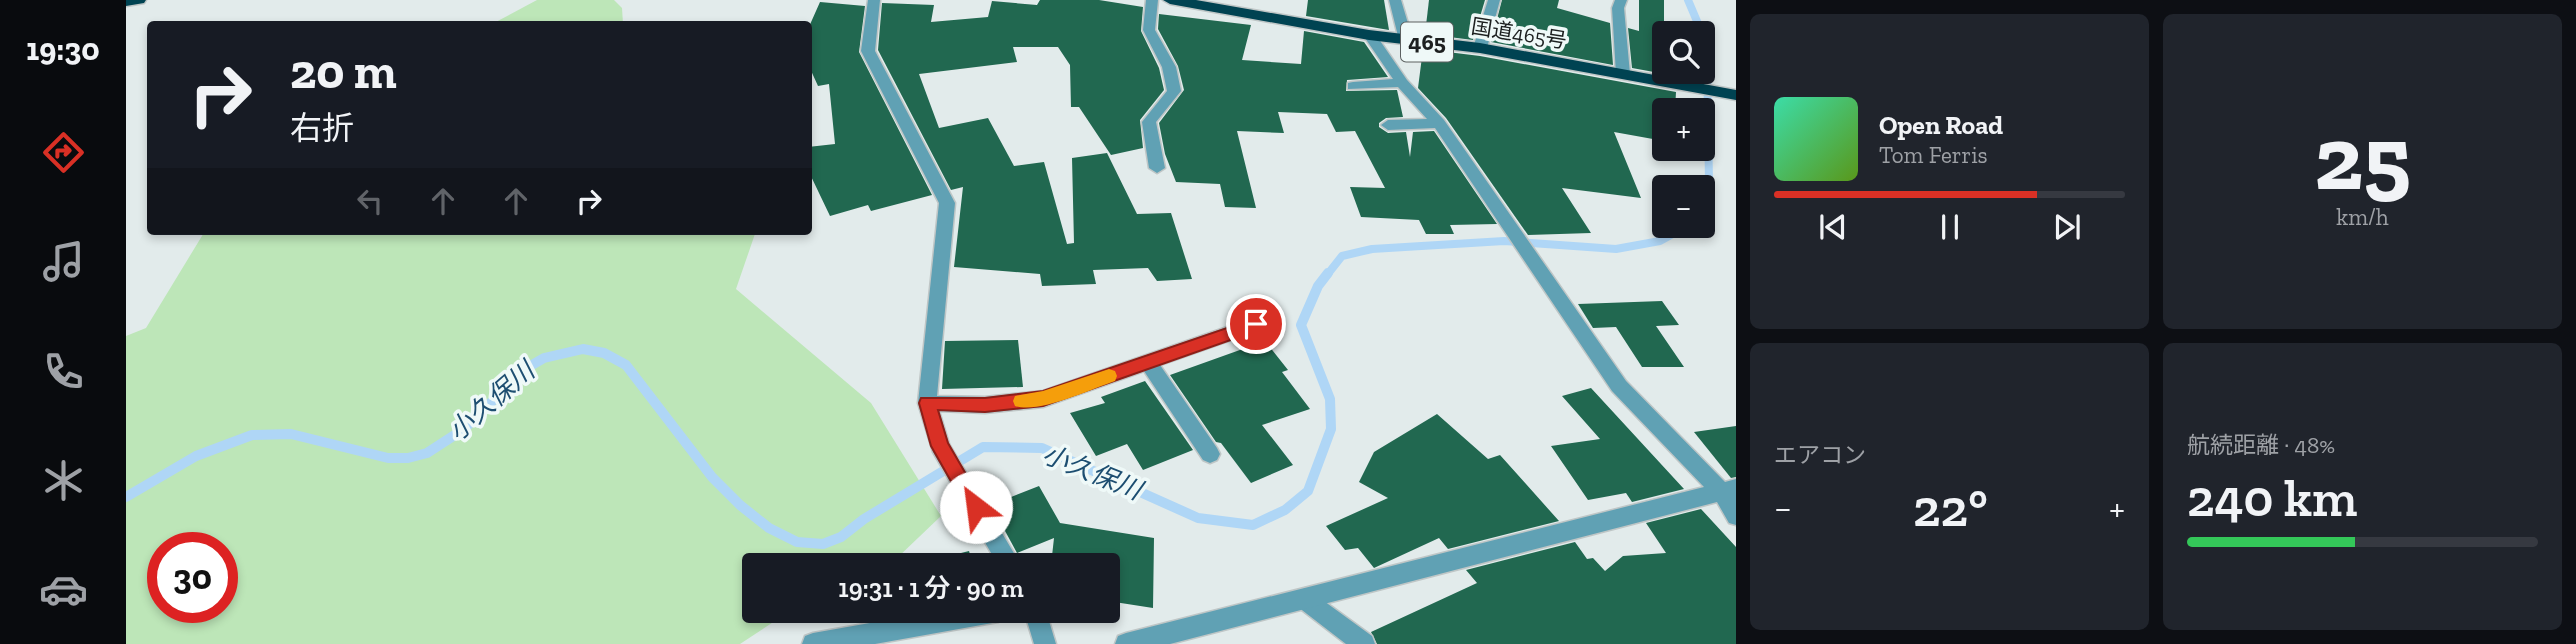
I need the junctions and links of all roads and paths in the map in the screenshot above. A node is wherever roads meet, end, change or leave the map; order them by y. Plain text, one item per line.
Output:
1 (139, 0) edge
2 (874, 0) edge
3 (1152, 0) edge
4 (1170, 0) edge
5 (1395, 0) edge
6 (1494, 0) edge
7 (1621, 0) edge
8 (126, 2) edge
9 (1369, 35) junction
10 (1406, 40) junction
11 (1480, 48) junction
12 (1623, 74) junction
13 (1402, 83) junction
14 (1353, 86) dead end
15 (1731, 95) edge
16 (1439, 123) junction
17 (1388, 125) dead end
18 (1157, 168) dead end
19 (1256, 324) dead end
20 (1148, 362) junction
21 (927, 403) junction
22 (1210, 454) dead end
23 (1729, 490) edge
24 (1736, 516) edge
25 (1003, 553) edge
26 (1306, 599) junction
27 (931, 623) edge
28 (1039, 623) edge
29 (813, 644) edge
30 (1045, 644) edge
31 (1126, 644) edge
32 (1364, 644) edge

1 - 8 highway
2 - 21 street
3 - 18 street
4 - 9 highway, 国道465号 / 465
5 - 10 street
6 - 11 street
7 - 12 street
9 - 10 highway, 国道465号 / 465
9 - 13 street
10 - 11 highway, 国道465号 / 465
11 - 12 highway, 国道465号 / 465
12 - 15 highway, 国道465号 / 465
13 - 14 street
13 - 16 street
16 - 17 street
16 - 23 street
19 - 20 street
20 - 21 street
20 - 22 street
21 - 25 street
23 - 24 street
23 - 26 street
26 - 31 street
26 - 32 street
27 - 29 street
28 - 30 street

